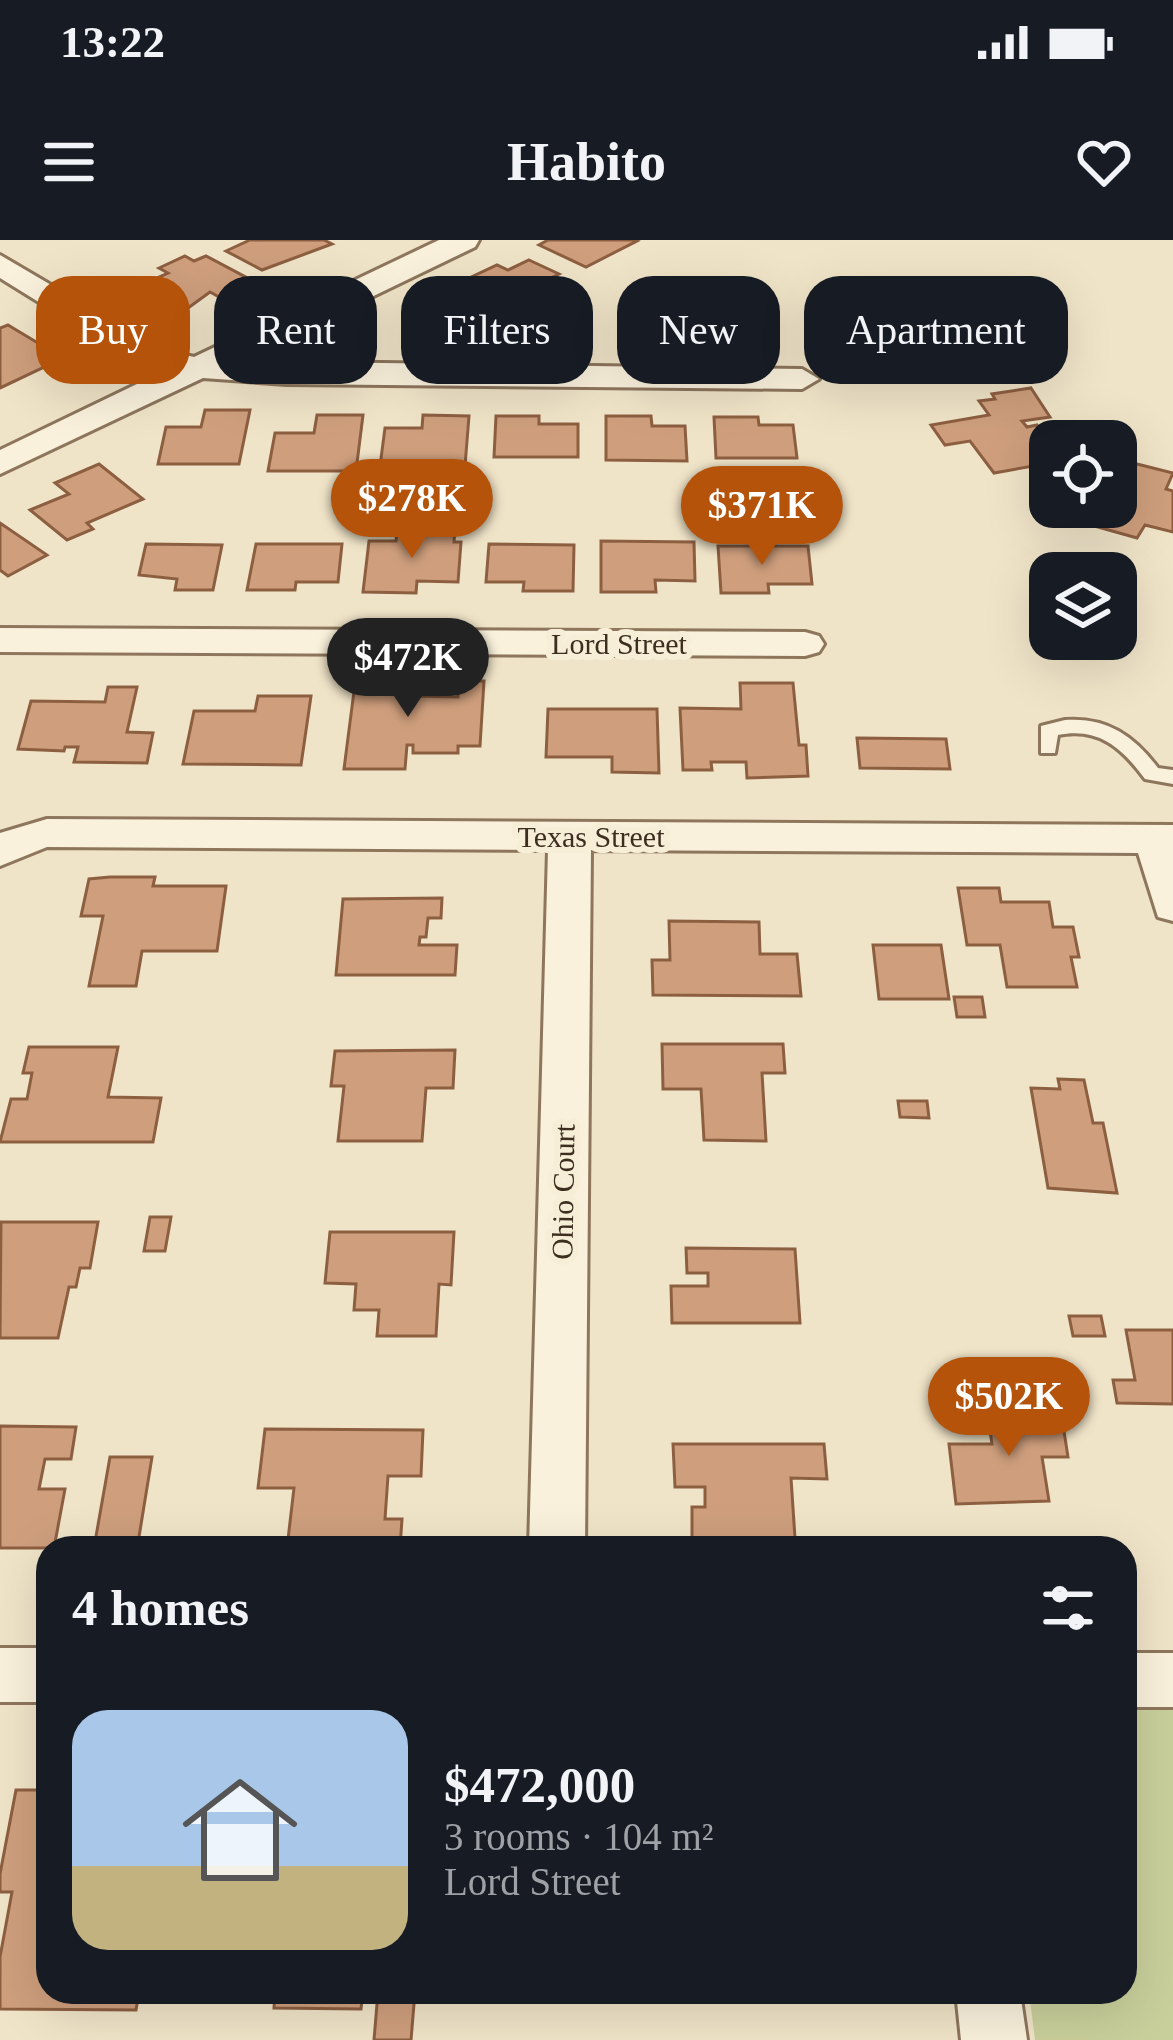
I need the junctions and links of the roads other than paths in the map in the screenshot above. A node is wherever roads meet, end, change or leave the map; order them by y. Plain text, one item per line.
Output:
1 (464, 240) edge
2 (0, 264) edge
3 (200, 368) junction
4 (802, 379) dead end
5 (0, 463) edge
6 (0, 640) edge
7 (805, 644) dead end
8 (1048, 748) dead end
9 (1173, 777) edge
10 (570, 836) junction
11 (1164, 839) edge
12 (5, 848) edge
13 (1173, 906) edge
14 (557, 1536) edge
15 (0, 1675) edge
16 (36, 1675) edge
17 (1137, 1680) edge
18 (1173, 1680) edge
19 (990, 2004) edge
20 (994, 2040) edge

1 - 3 street
2 - 3 street
3 - 4 street
3 - 5 street
6 - 7 street, Lord Street
8 - 9 lane
10 - 11 street, Texas Street
10 - 12 street, Texas Street
10 - 14 street, Ohio Court
11 - 13 street
15 - 16 street
17 - 18 street
19 - 20 street

